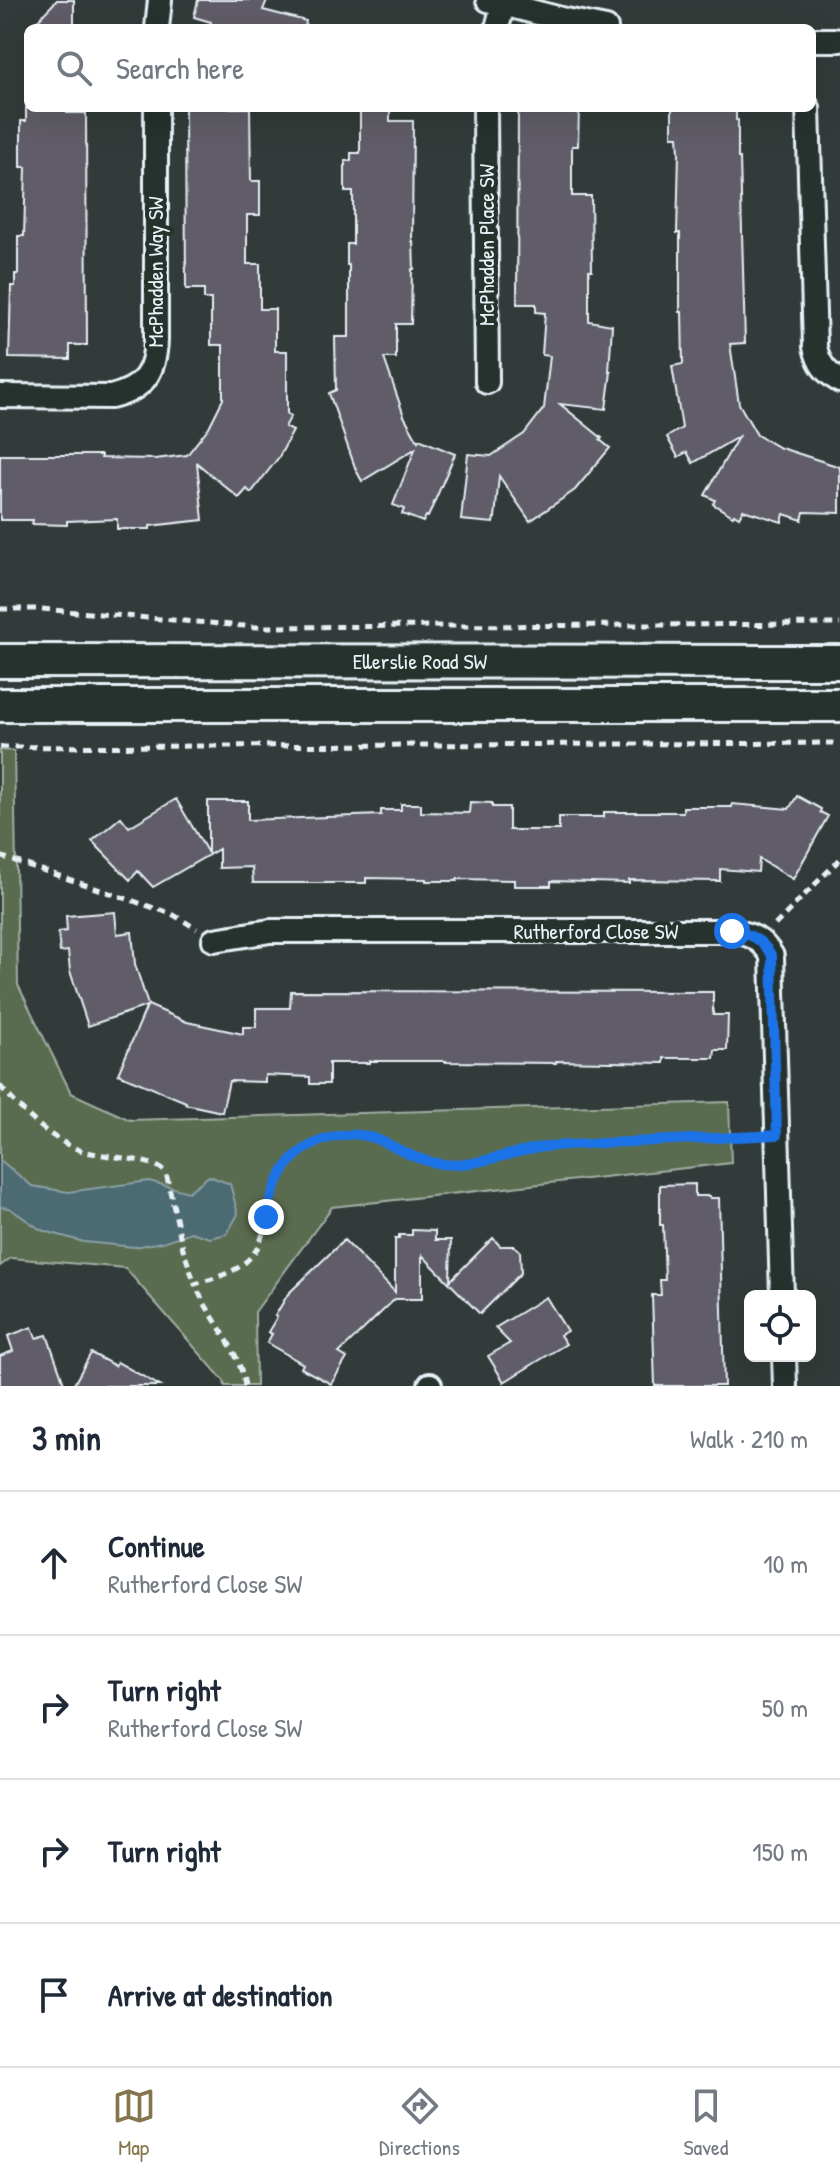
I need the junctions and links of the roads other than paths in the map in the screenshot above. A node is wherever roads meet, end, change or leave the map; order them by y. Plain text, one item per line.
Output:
1 (160, 0) edge
2 (495, 2) edge
3 (157, 24) edge
4 (497, 24) edge
5 (589, 24) edge
6 (816, 40) edge
7 (840, 40) edge
8 (156, 112) edge
9 (485, 112) edge
10 (808, 112) edge
11 (840, 381) edge
12 (487, 382) dead end
13 (0, 396) edge
14 (0, 661) edge
15 (840, 662) edge
16 (0, 705) edge
17 (840, 705) edge
18 (214, 940) road end
19 (782, 1290) edge
20 (784, 1362) edge
21 (785, 1386) edge

1 - 3 street
2 - 4 street
2 - 5 street
6 - 7 street
8 - 13 street, McPhadden Way SW
9 - 12 street, McPhadden Place SW
10 - 11 street
14 - 15 main road, Ellerslie Road SW
16 - 17 main road, Ellerslie Road SW
18 - 19 street, Rutherford Close SW
20 - 21 street

